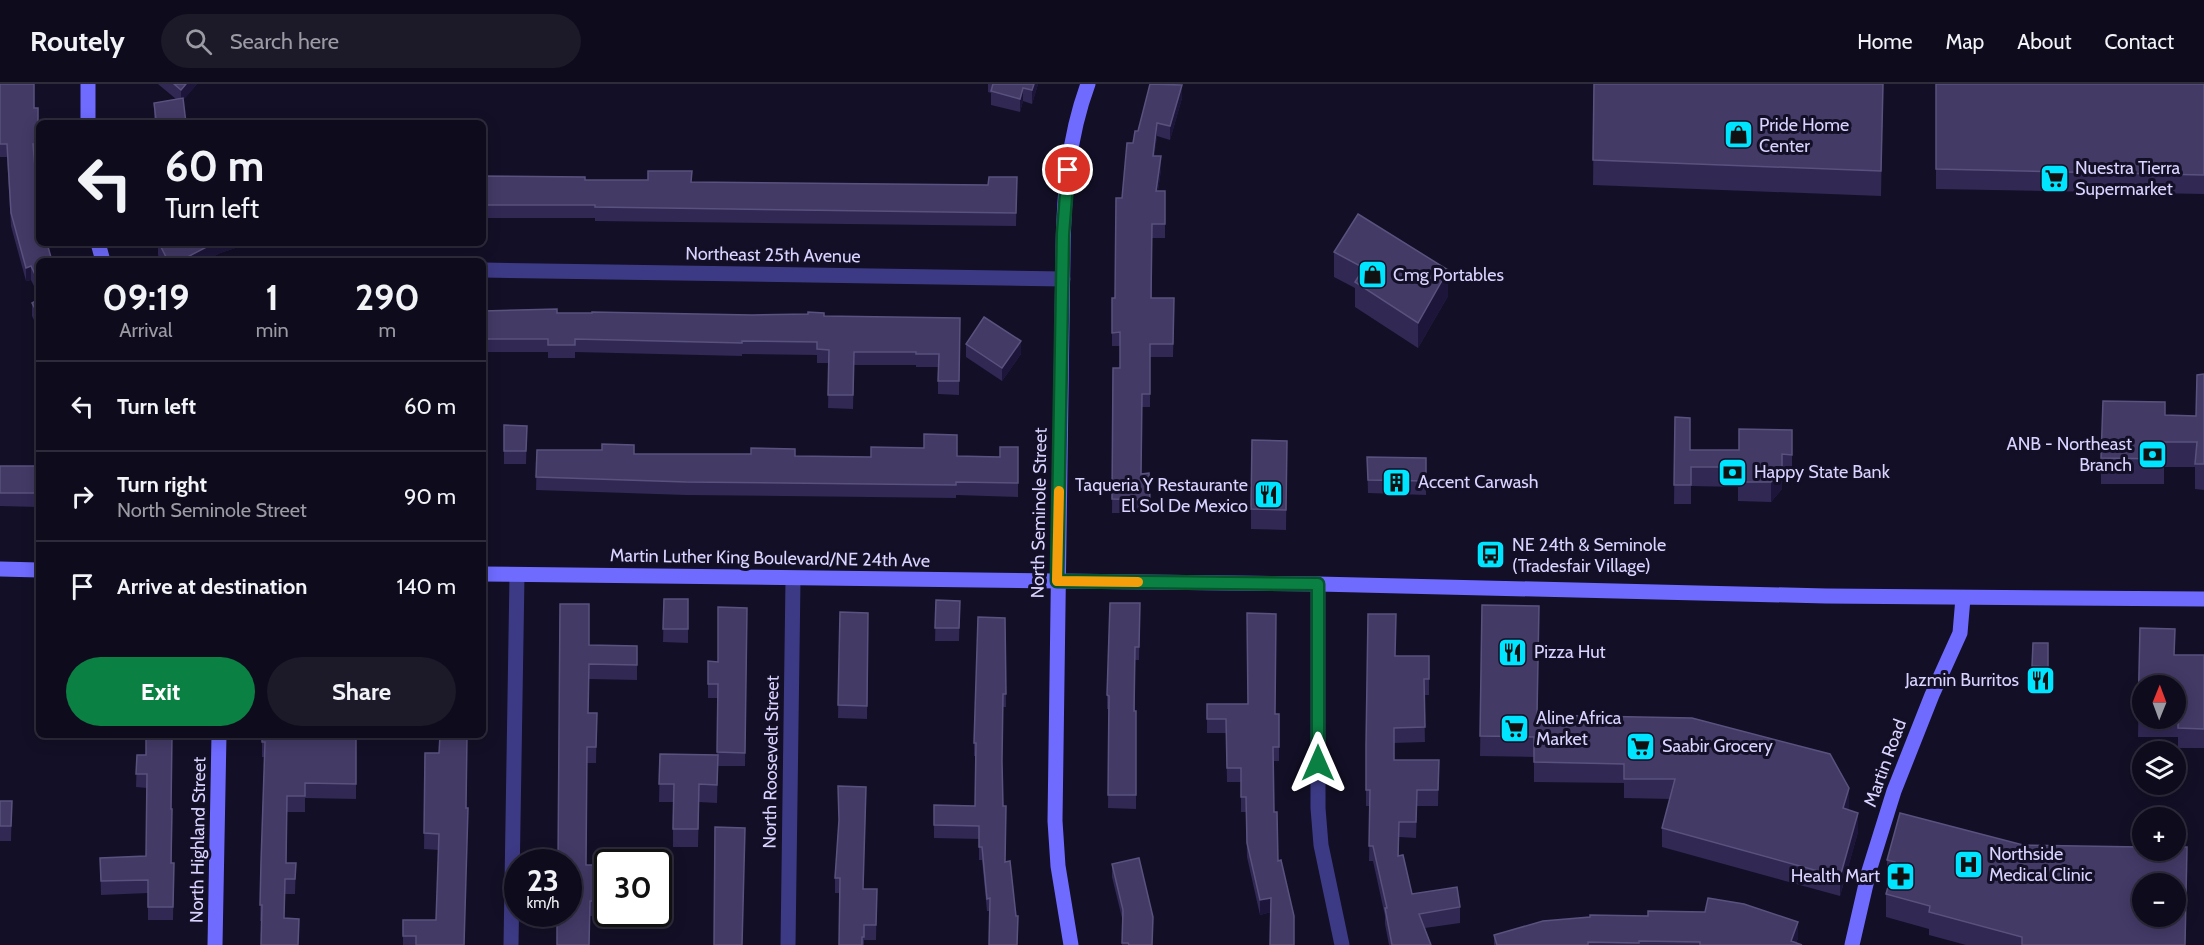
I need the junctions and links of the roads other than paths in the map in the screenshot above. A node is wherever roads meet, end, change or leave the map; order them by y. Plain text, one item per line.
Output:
1 (88, 84) edge
2 (1088, 84) edge
3 (88, 120) edge
4 (486, 270) edge
5 (1063, 279) junction
6 (0, 569) edge
7 (36, 570) edge
8 (486, 574) edge
9 (517, 574) junction
10 (793, 579) junction
11 (1057, 581) junction
12 (1318, 584) junction
13 (1963, 598) junction
14 (2204, 599) edge
15 (219, 738) edge
16 (216, 945) edge
17 (511, 945) edge
18 (788, 945) edge
19 (1071, 945) edge
20 (1342, 945) edge
21 (1852, 945) edge

1 - 3 main road
2 - 5 main road, North Seminole Street
4 - 5 street, Northeast 25th Avenue
5 - 11 main road, North Seminole Street
6 - 7 main road
8 - 9 main road, Martin Luther King Boulevard/NE 24th Ave
9 - 10 main road, Martin Luther King Boulevard/NE 24th Ave
9 - 17 street
10 - 11 main road, Martin Luther King Boulevard/NE 24th Ave
10 - 18 street, North Roosevelt Street
11 - 12 main road, Martin Luther King Boulevard/NE 24th Ave
11 - 19 main road, North Seminole Street
12 - 13 main road, Martin Luther King Boulevard/NE 24th Ave
12 - 20 street
13 - 14 main road
13 - 21 main road, Martin Road
15 - 16 main road, North Highland Street

